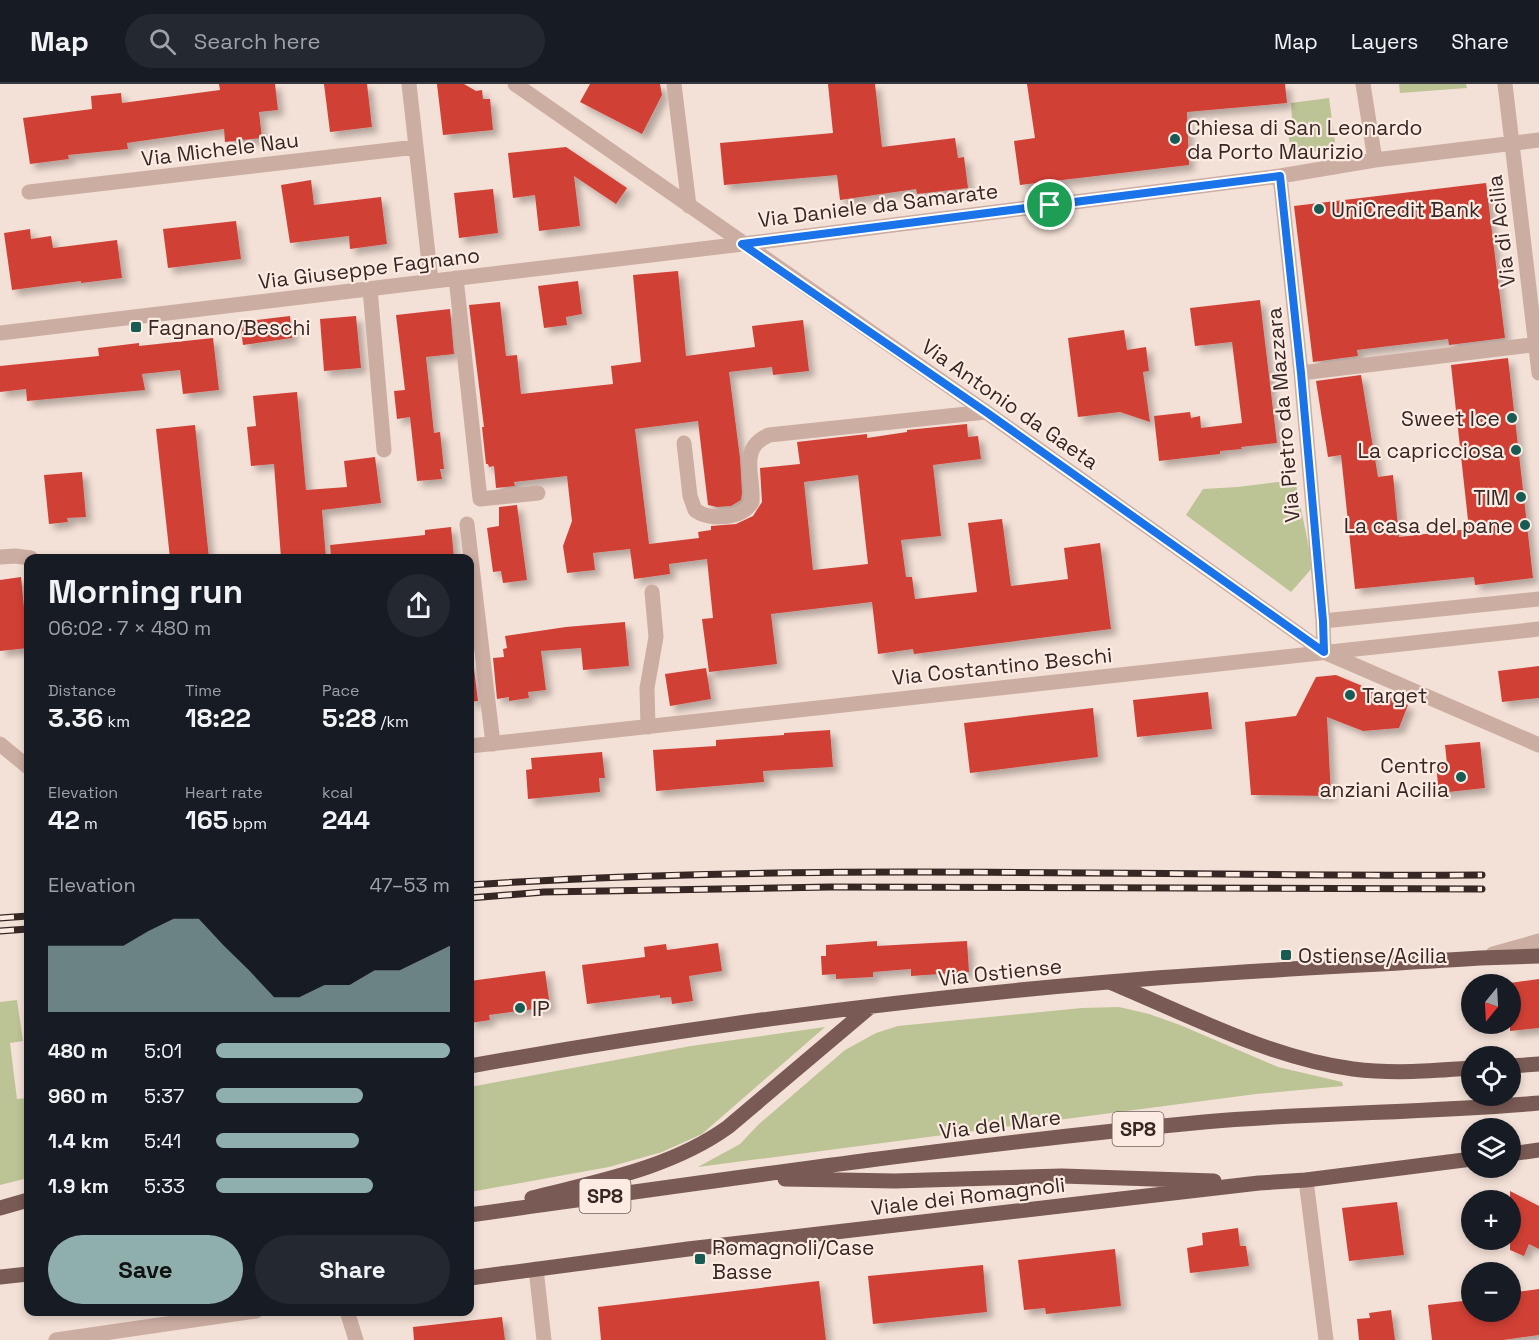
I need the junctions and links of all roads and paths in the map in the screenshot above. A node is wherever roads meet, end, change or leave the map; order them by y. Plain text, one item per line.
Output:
1 (409, 84) edge
2 (515, 84) edge
3 (674, 84) edge
4 (1363, 84) edge
5 (1505, 84) edge
6 (1539, 140) edge
7 (1512, 143) junction
8 (416, 147) junction
9 (1376, 160) junction
10 (1280, 176) junction
11 (29, 192) dead end
12 (689, 206) junction
13 (742, 244) junction
14 (456, 278) junction
15 (431, 281) junction
16 (370, 289) junction
17 (0, 333) edge
18 (1537, 344) edge
19 (1301, 373) junction
20 (1539, 373) edge
21 (986, 412) junction
22 (684, 443) dead end
23 (384, 450) dead end
24 (538, 493) dead end
25 (467, 524) dead end
26 (471, 554) edge
27 (0, 557) edge
28 (24, 557) edge
29 (474, 583) edge
30 (652, 592) dead end
31 (1539, 599) edge
32 (1323, 621) junction
33 (1539, 629) edge
34 (1324, 652) junction
35 (648, 727) junction
36 (0, 744) edge
37 (493, 744) junction
38 (1539, 745) edge
39 (474, 746) edge
40 (24, 764) edge
41 (1539, 941) edge
42 (1539, 956) edge
43 (1480, 958) junction
44 (1109, 982) junction
45 (870, 1007) junction
46 (1539, 1064) edge
47 (474, 1065) edge
48 (1521, 1065) edge
49 (1461, 1069) edge
50 (1539, 1103) edge
51 (1539, 1150) edge
52 (1521, 1152) edge
53 (1461, 1160) edge
54 (740, 1177) junction
55 (1306, 1180) junction
56 (1259, 1184) junction
57 (24, 1201) edge
58 (0, 1208) edge
59 (474, 1213) edge
60 (474, 1213) edge
61 (536, 1269) junction
62 (24, 1274) edge
63 (0, 1277) edge
64 (474, 1277) edge
65 (222, 1316) edge
66 (349, 1316) edge
67 (56, 1340) edge
68 (356, 1340) edge
69 (544, 1340) edge
70 (1326, 1340) edge

1 - 8 street
2 - 12 street, Via Antonio da Gaeta
3 - 12 street
4 - 9 street
5 - 7 street, Via di Acilia
6 - 7 street, Via Daniele da Samarate
7 - 9 street, Via Daniele da Samarate
7 - 18 street, Via di Acilia
8 - 11 street, Via Michele Nau
8 - 15 street
9 - 10 street, Via Daniele da Samarate
10 - 13 street, Via Daniele da Samarate
10 - 19 street, Via Pietro da Mazzara
12 - 13 street, Via Antonio da Gaeta
13 - 14 street, Via Giuseppe Fagnano
13 - 21 street, Via Antonio da Gaeta
14 - 15 street, Via Giuseppe Fagnano
14 - 24 street
15 - 16 street, Via Giuseppe Fagnano
16 - 17 street, Via Giuseppe Fagnano
16 - 23 street
18 - 19 street
18 - 20 street, Via di Acilia
19 - 32 street, Via Pietro da Mazzara
21 - 22 street
21 - 34 street, Via Antonio da Gaeta
25 - 26 street
27 - 28 street
29 - 37 street
30 - 35 street
31 - 32 street
32 - 34 street, Via Pietro da Mazzara
33 - 34 street, Via Costantino Beschi
34 - 35 street, Via Costantino Beschi
34 - 38 street, Via Antonio da Gaeta
35 - 37 street, Via Costantino Beschi
36 - 40 street
37 - 39 street, Via Costantino Beschi
41 - 43 street
42 - 43 main road, Via Ostiense
43 - 44 main road, Via Ostiense
44 - 45 main road, Via Ostiense
44 - 49 main road
45 - 47 main road, Via Ostiense
45 - 59 main road
46 - 48 main road
50 - 54 main road, Via del Mare / SP8
51 - 52 main road
53 - 55 main road, Viale dei Romagnoli
54 - 56 main road
54 - 60 main road, Via del Mare / SP8
55 - 56 main road, Viale dei Romagnoli
55 - 70 street
56 - 61 main road, Viale dei Romagnoli
57 - 58 main road
61 - 64 main road, Viale dei Romagnoli
61 - 69 street
62 - 63 main road
65 - 67 street
66 - 68 street

